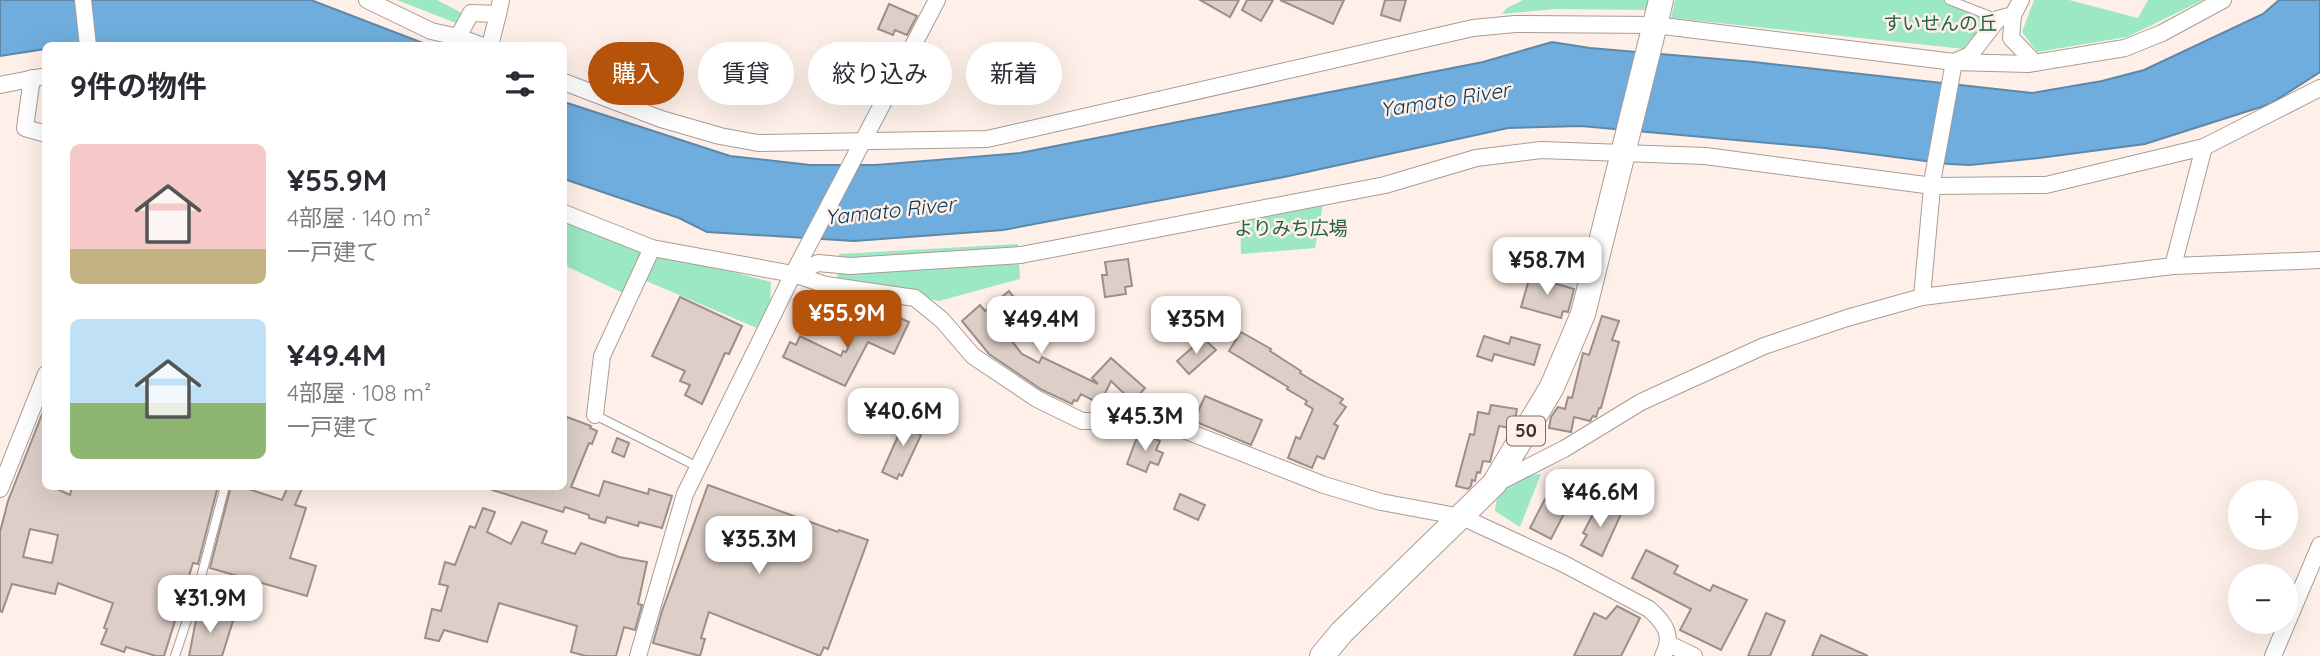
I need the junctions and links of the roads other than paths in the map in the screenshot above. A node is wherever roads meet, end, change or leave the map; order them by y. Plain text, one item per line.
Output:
1 (83, 0) edge
2 (367, 0) edge
3 (937, 0) edge
4 (1661, 0) edge
5 (1950, 0) edge
6 (2223, 0) edge
7 (500, 7) edge
8 (2010, 11) edge
9 (1654, 29) junction
10 (458, 37) junction
11 (88, 42) edge
12 (472, 42) edge
13 (491, 42) edge
14 (2035, 63) junction
15 (1953, 65) junction
16 (38, 77) edge
17 (567, 83) edge
18 (0, 85) edge
19 (2320, 88) edge
20 (42, 133) edge
21 (862, 145) junction
22 (1625, 148) junction
23 (2204, 148) junction
24 (1933, 181) junction
25 (567, 214) edge
26 (652, 248) junction
27 (2320, 260) edge
28 (2173, 266) junction
29 (798, 267) junction
30 (1922, 297) junction
31 (42, 384) edge
32 (596, 415) joint
33 (698, 467) junction
34 (1494, 484) junction
35 (0, 489) edge
36 (224, 490) edge
37 (1462, 517) junction
38 (2320, 545) edge
39 (1666, 650) edge
40 (176, 656) edge
41 (638, 656) edge
42 (1322, 656) edge
43 (1693, 656) edge
44 (2273, 656) edge

1 - 11 street
2 - 10 street
3 - 21 street
4 - 9 main road, 50
5 - 8 lane
6 - 14 street
7 - 10 street
7 - 13 street
8 - 14 street
8 - 15 street
9 - 15 street
9 - 21 street
9 - 22 main road, 50
10 - 12 street
14 - 15 street
15 - 24 street
16 - 18 street
16 - 20 street
17 - 21 street
19 - 23 street
21 - 29 street
22 - 24 street
22 - 29 street
22 - 34 main road, 50
23 - 24 street
23 - 28 street
24 - 30 street
25 - 26 street
26 - 29 street
26 - 32 street
27 - 28 street
28 - 30 street
29 - 33 street
29 - 37 street
30 - 34 street
31 - 35 street
32 - 33 lane
33 - 41 street
34 - 37 main road, 50
36 - 40 lane
37 - 39 street
37 - 42 main road, 50
38 - 44 street
39 - 43 street

